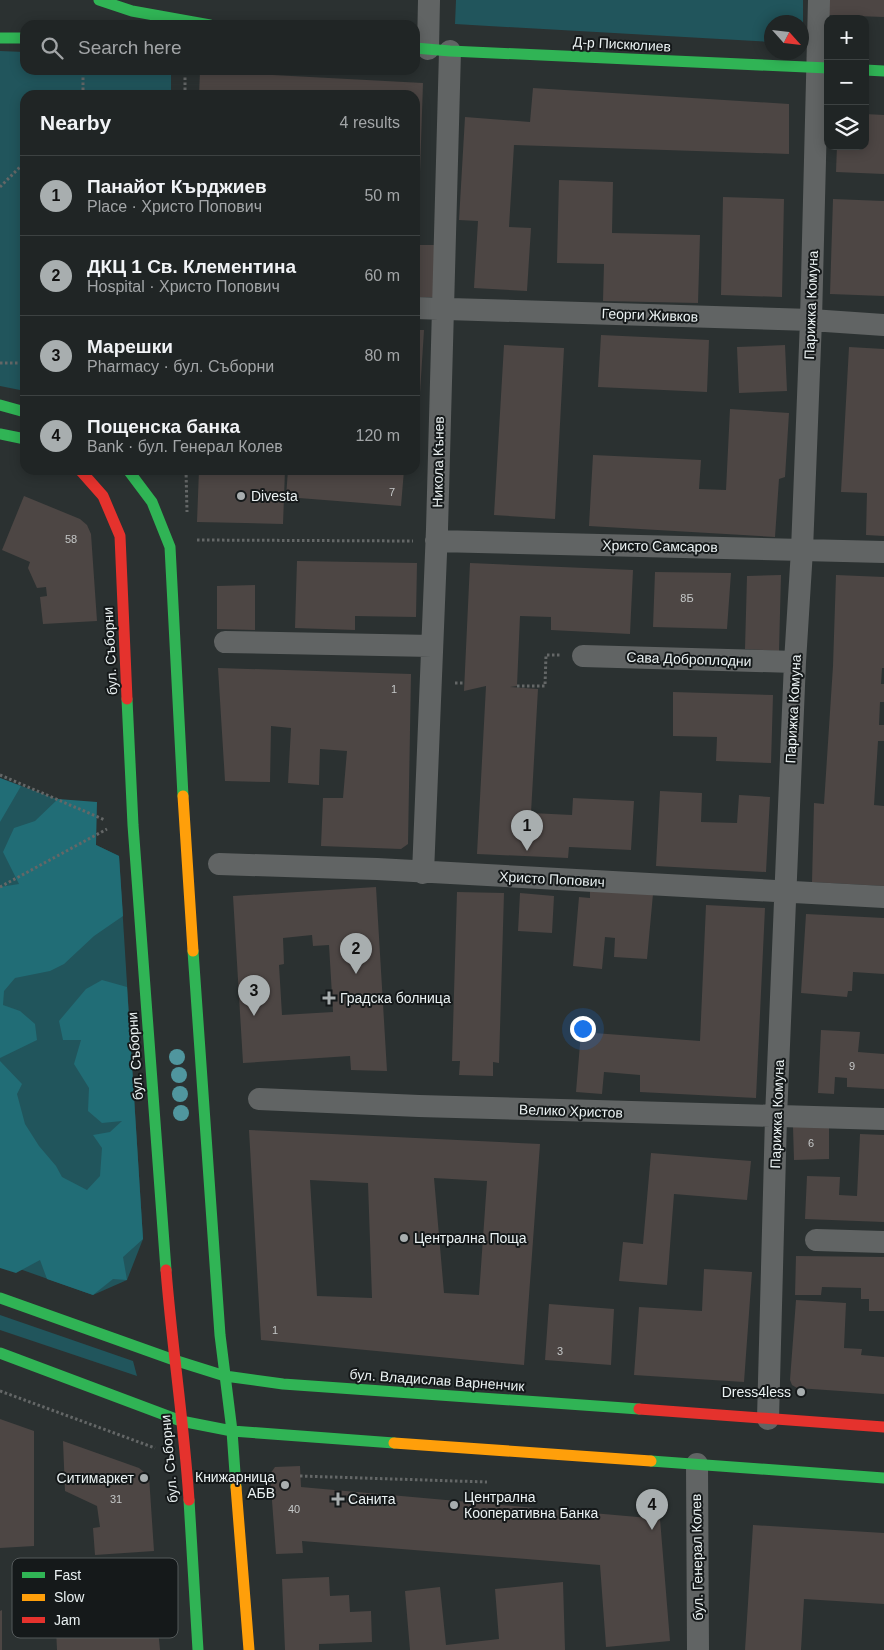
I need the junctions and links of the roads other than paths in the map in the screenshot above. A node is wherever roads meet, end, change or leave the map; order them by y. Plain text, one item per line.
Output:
1 (99, 0) edge
2 (429, 0) edge
3 (819, 0) edge
4 (182, 20) edge
5 (0, 38) edge
6 (20, 38) edge
7 (421, 48) edge
8 (450, 51) junction
9 (822, 68) edge
10 (869, 70) edge
11 (884, 71) edge
12 (420, 308) edge
13 (442, 309) junction
14 (811, 320) junction
15 (884, 325) edge
16 (0, 406) edge
17 (20, 411) edge
18 (0, 434) edge
19 (20, 438) edge
20 (84, 475) edge
21 (132, 475) edge
22 (436, 541) junction
23 (802, 550) junction
24 (884, 552) edge
25 (225, 642) dead end
26 (432, 646) junction
27 (583, 656) road end
28 (795, 662) junction
29 (219, 864) dead end
30 (423, 873) junction
31 (786, 892) junction
32 (884, 897) edge
33 (259, 1099) dead end
34 (776, 1117) junction
35 (884, 1119) edge
36 (816, 1240) dead end
37 (884, 1242) edge
38 (0, 1298) edge
39 (0, 1353) edge
40 (174, 1360) junction
41 (225, 1376) junction
42 (768, 1419) junction
43 (181, 1421) junction
44 (884, 1427) edge
45 (232, 1431) junction
46 (697, 1464) junction
47 (884, 1478) edge
48 (198, 1650) edge
49 (249, 1650) edge
50 (698, 1650) edge

1 - 4 street
2 - 7 street
3 - 9 street, Парижка Комуна
5 - 6 street
7 - 8 street, Д-р Пискюлиев
8 - 9 street, Д-р Пискюлиев
8 - 13 street, Никола Кънев
9 - 14 street, Парижка Комуна
10 - 11 street
12 - 13 street, Георги Живков
13 - 14 street, Георги Живков
13 - 22 street, Никола Кънев
14 - 15 street, Георги Живков
14 - 23 street, Парижка Комуна
16 - 17 street
18 - 19 street
20 - 40 street, бул. Съборни
21 - 41 street
22 - 23 street, Христо Самсаров
22 - 26 street, Никола Кънев
23 - 24 street, Христо Самсаров
23 - 28 street, Парижка Комуна
25 - 26 street
26 - 30 street, Никола Кънев
27 - 28 street, Сава Доброплодни
28 - 31 street, Парижка Комуна
29 - 30 street, Христо Попович
30 - 31 street, Христо Попович
31 - 32 street, Христо Попович
31 - 34 street, Парижка Комуна
33 - 34 street, Велико Христов
34 - 35 street, Велико Христов
34 - 42 street, Парижка Комуна
36 - 37 street
38 - 40 street, бул. Владислав Варненчик
39 - 43 street
40 - 41 street, бул. Владислав Варненчик
40 - 43 street, бул. Съборни
41 - 42 street, бул. Владислав Варненчик
41 - 45 street
42 - 44 street, бул. Владислав Варненчик
43 - 45 street
43 - 48 street, бул. Съборни
45 - 46 street
45 - 49 street
46 - 47 street
46 - 50 street, бул. Генерал Колев

